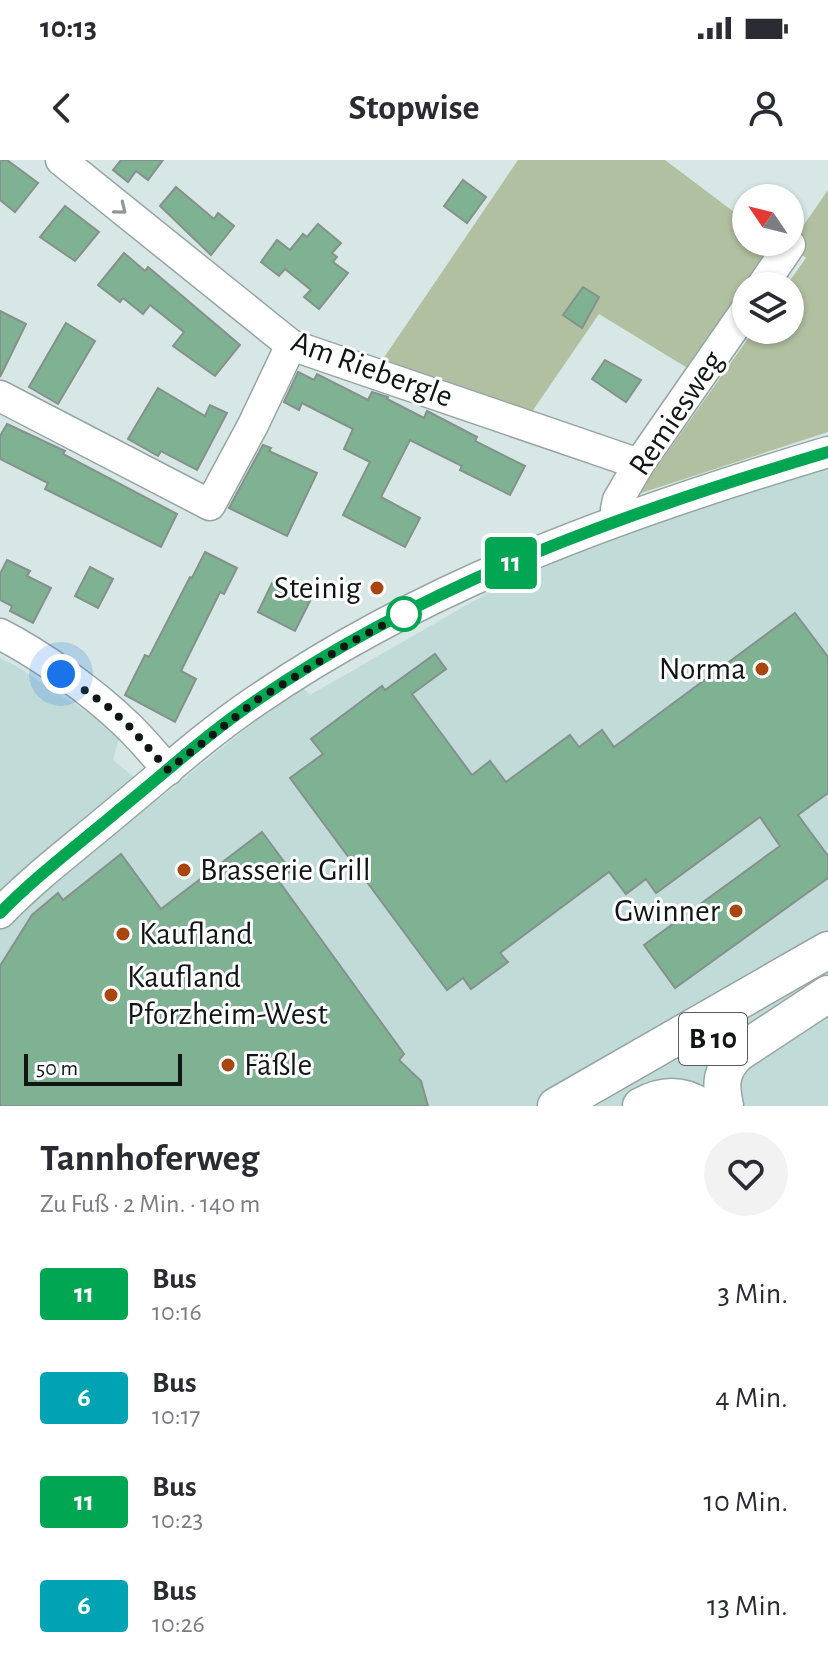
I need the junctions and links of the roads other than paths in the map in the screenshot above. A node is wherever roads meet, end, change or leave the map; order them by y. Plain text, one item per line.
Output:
1 (61, 160) edge
2 (732, 330) edge
3 (291, 345) junction
4 (0, 396) edge
5 (828, 452) edge
6 (639, 464) junction
7 (620, 520) junction
8 (0, 634) edge
9 (168, 770) junction
10 (0, 913) edge
11 (828, 950) edge
12 (828, 973) edge
13 (828, 994) edge
14 (556, 1106) edge
15 (598, 1106) edge
16 (641, 1106) edge
17 (700, 1106) edge
18 (725, 1106) edge

1 -> 3 street, Am Riebergle
2 - 6 street, Remiesweg
3 - 4 street
3 - 6 street, Am Riebergle
5 - 7 street
6 - 7 street, Remiesweg
7 - 9 street
8 - 9 street
9 - 10 street
11 - 14 main road, B 10
12 - 15 main road, B 10
13 - 18 main road
16 - 17 main road

